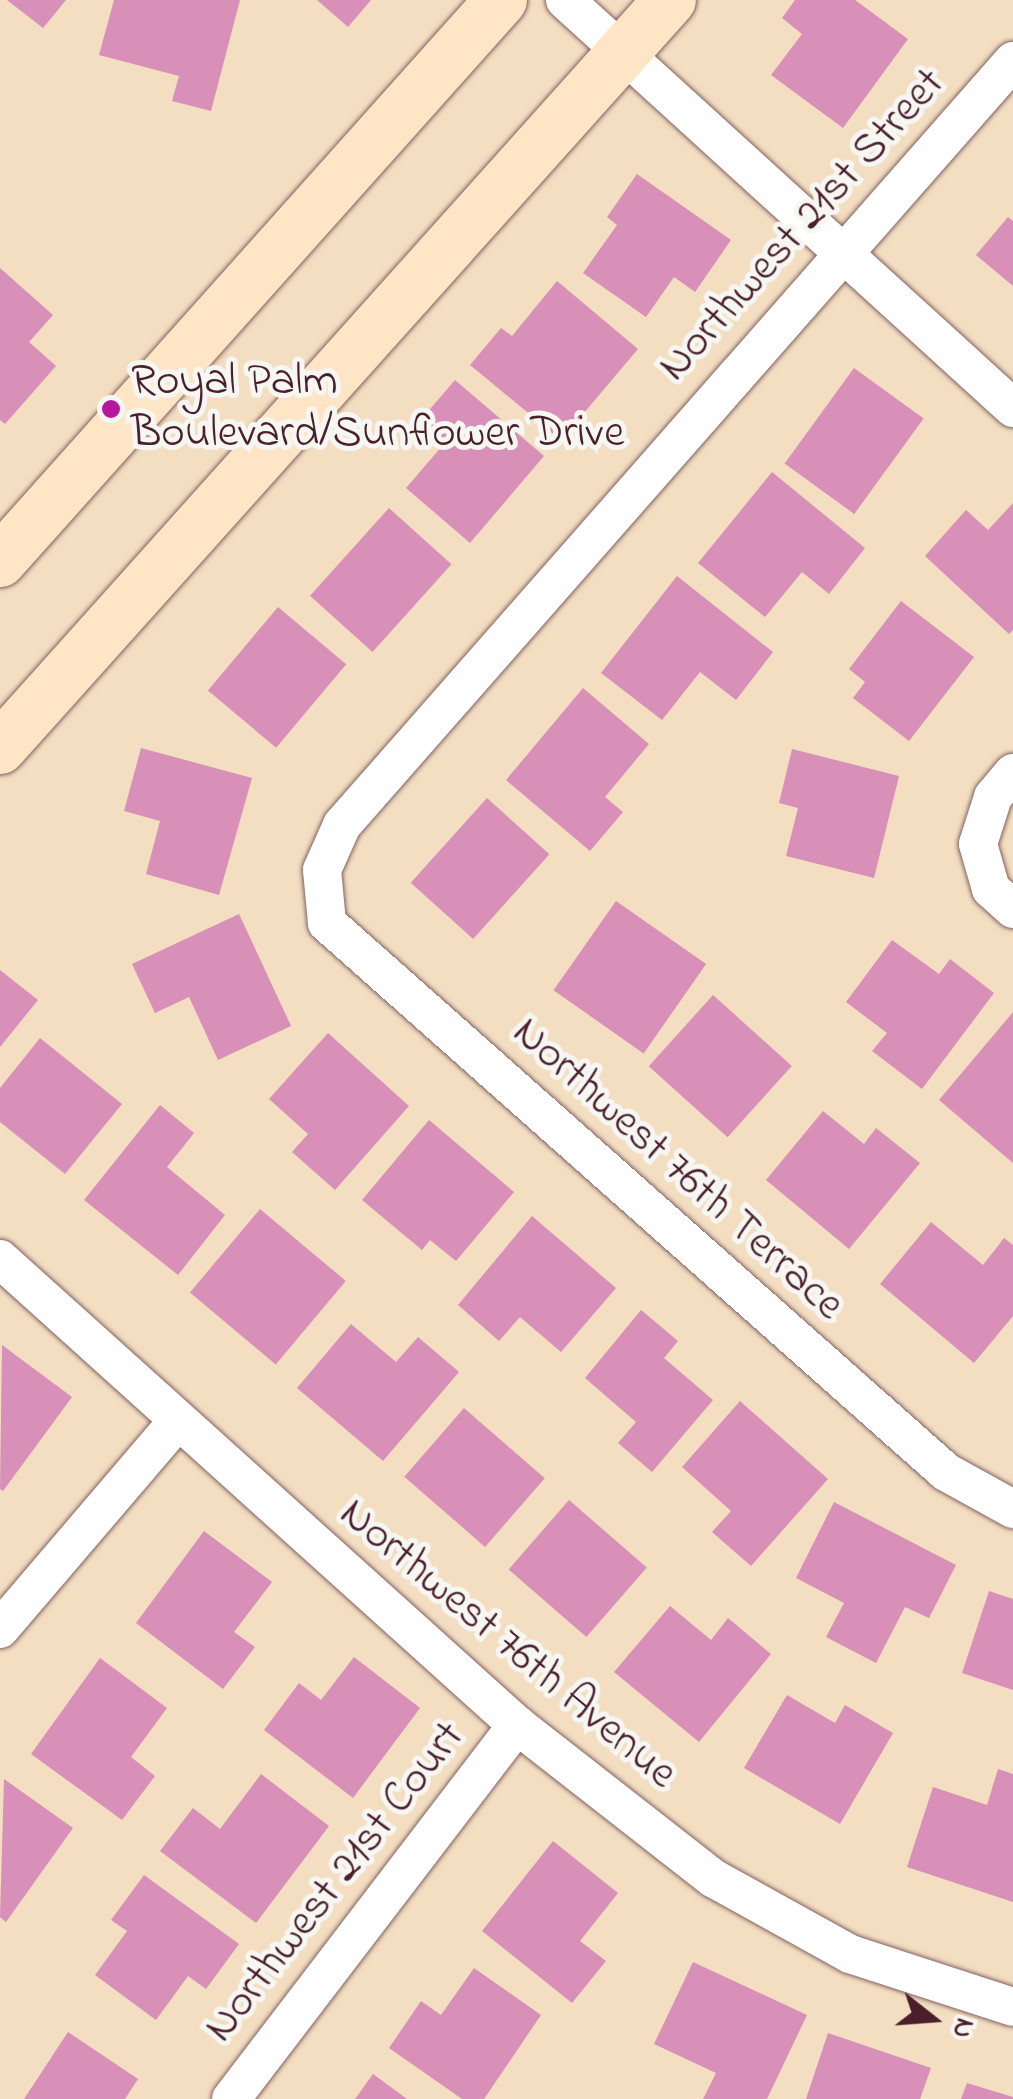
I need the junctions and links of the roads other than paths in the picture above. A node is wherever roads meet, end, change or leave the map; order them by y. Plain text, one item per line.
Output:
1 (501, 0) edge
2 (566, 0) edge
3 (670, 0) edge
4 (623, 52) junction
5 (1013, 61) edge
6 (842, 250) junction
7 (1013, 408) edge
8 (0, 561) edge
9 (0, 748) edge
10 (1013, 773) edge
11 (322, 870) joint
12 (1013, 909) edge
13 (0, 1259) edge
14 (177, 1422) junction
15 (1013, 1509) edge
16 (0, 1629) edge
17 (517, 1725) junction
18 (1013, 2006) edge
19 (232, 2099) edge

1 - 8 main road
2 - 4 street
3 - 4 main road
4 - 6 street
4 - 9 main road
5 - 6 street, Northwest 21st Street
6 - 7 street
6 - 11 street, Northwest 21st Street
10 - 12 street
11 - 15 street, Northwest 76th Terrace
13 - 14 street, Northwest 76th Avenue
14 - 16 street
14 - 17 street, Northwest 76th Avenue
17 - 18 street, Northwest 76th Avenue
17 - 19 street, Northwest 21st Court

